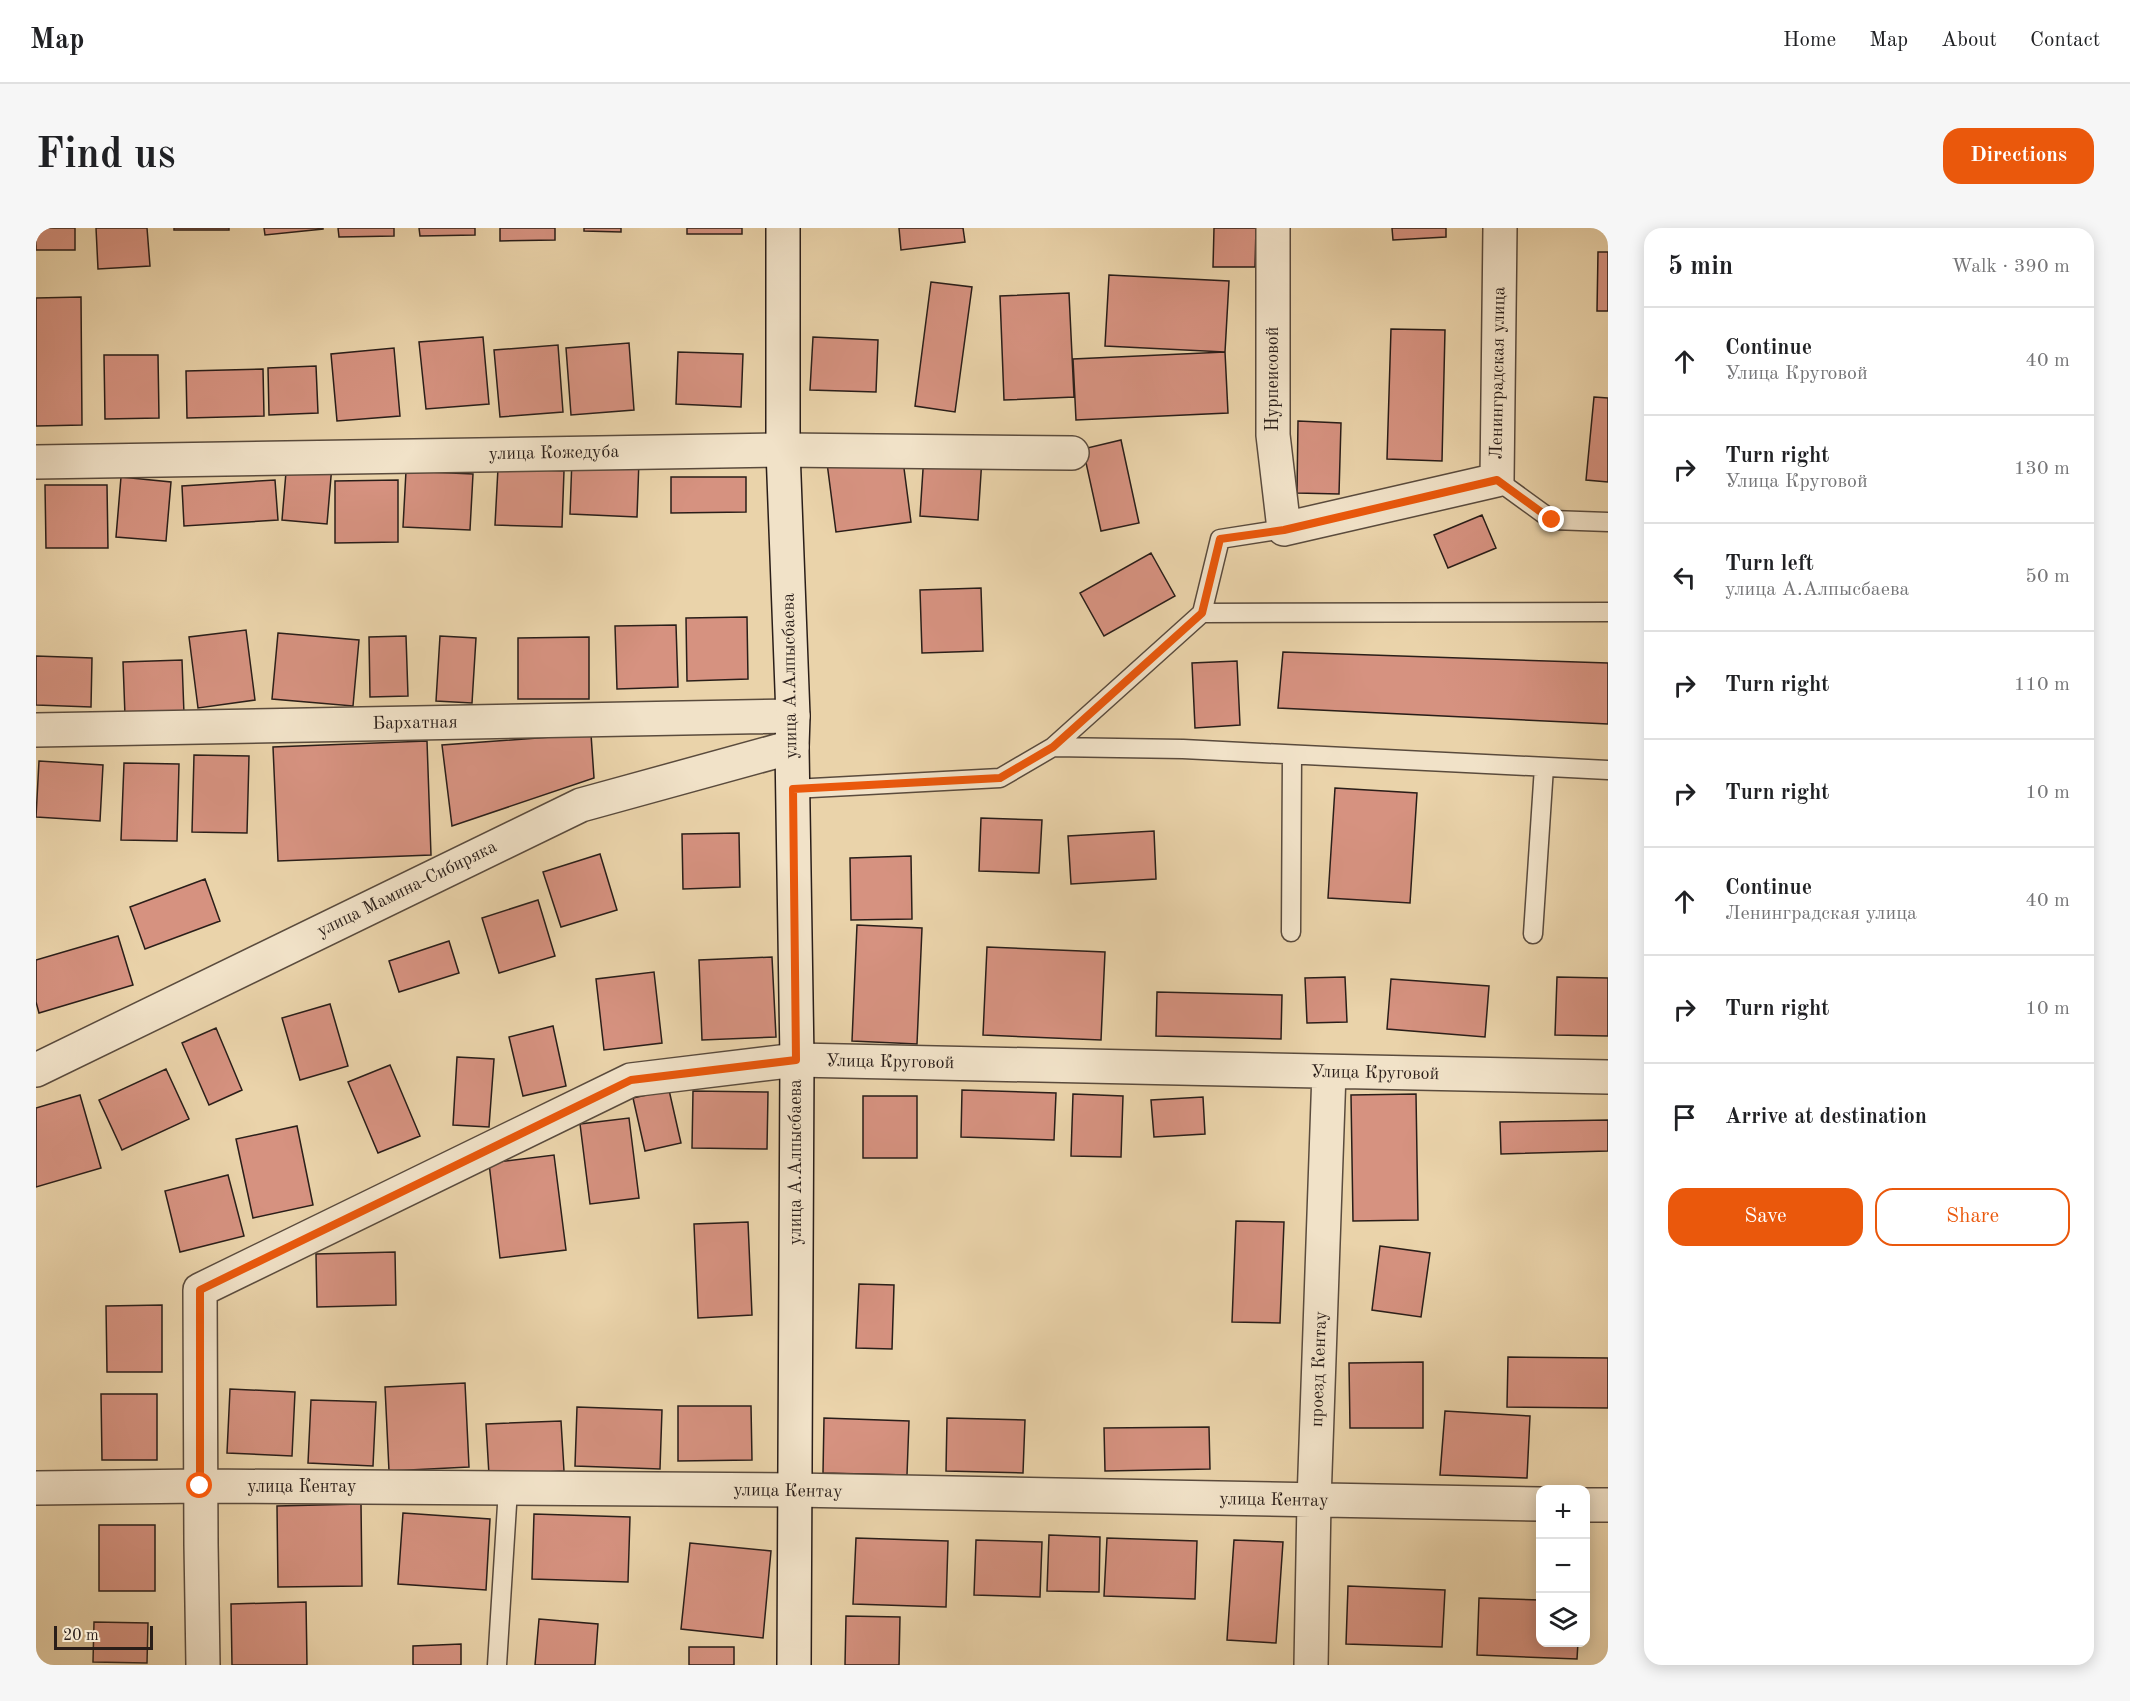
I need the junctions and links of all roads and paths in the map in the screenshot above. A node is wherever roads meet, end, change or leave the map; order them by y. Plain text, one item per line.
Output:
1 (783, 228) edge
2 (1273, 228) edge
3 (1500, 228) edge
4 (783, 450) junction
5 (1072, 453) dead end
6 (36, 462) edge
7 (1497, 480) junction
8 (1608, 522) edge
9 (1284, 530) junction
10 (1608, 612) edge
11 (1202, 613) junction
12 (36, 730) edge
13 (792, 731) junction
14 (1053, 747) junction
15 (1292, 755) junction
16 (1544, 767) junction
17 (1608, 770) edge
18 (793, 789) junction
19 (1291, 932) dead end
20 (1533, 934) dead end
21 (796, 1060) junction
22 (36, 1070) edge
23 (1329, 1072) junction
24 (1608, 1077) edge
25 (200, 1486) junction
26 (36, 1488) edge
27 (508, 1489) junction
28 (794, 1490) junction
29 (1314, 1501) junction
30 (1536, 1504) edge
31 (1590, 1505) edge
32 (1608, 1505) edge
33 (203, 1665) edge
34 (496, 1665) edge
35 (794, 1665) edge
36 (1311, 1665) edge

1 - 4 street, улица А.Алпысбаева
2 - 9 street, Нурпеисовой
3 - 7 street, Ленинградская улица
4 - 5 street, улица Кожедуба
4 - 6 street, улица Кожедуба
4 - 13 street, улица А.Алпысбаева
7 - 8 lane
7 - 9 street, Ленинградская улица
9 - 11 lane
10 - 11 lane
11 - 14 lane
12 - 13 street, Бархатная
13 - 18 street, улица А.Алпысбаева
13 - 22 street, улица Мамина-Сибиряка
14 - 15 lane
14 - 18 lane
15 - 16 lane
15 - 19 lane
16 - 17 lane
16 - 20 lane
18 - 21 street, улица А.Алпысбаева
21 - 23 street, Улица Круговой
21 - 25 street, Улица Круговой
21 - 28 street, улица А.Алпысбаева
23 - 24 street, Улица Круговой
23 - 29 street, проезд Кентау
25 - 26 street, улица Кентау
25 - 27 street, улица Кентау
25 - 33 street, Улица Круговой
27 - 28 street, улица Кентау
27 - 34 lane
28 - 29 street, улица Кентау
28 - 35 street, улица А.Алпысбаева
29 - 30 street, улица Кентау
29 - 36 street, проезд Кентау
31 - 32 street

